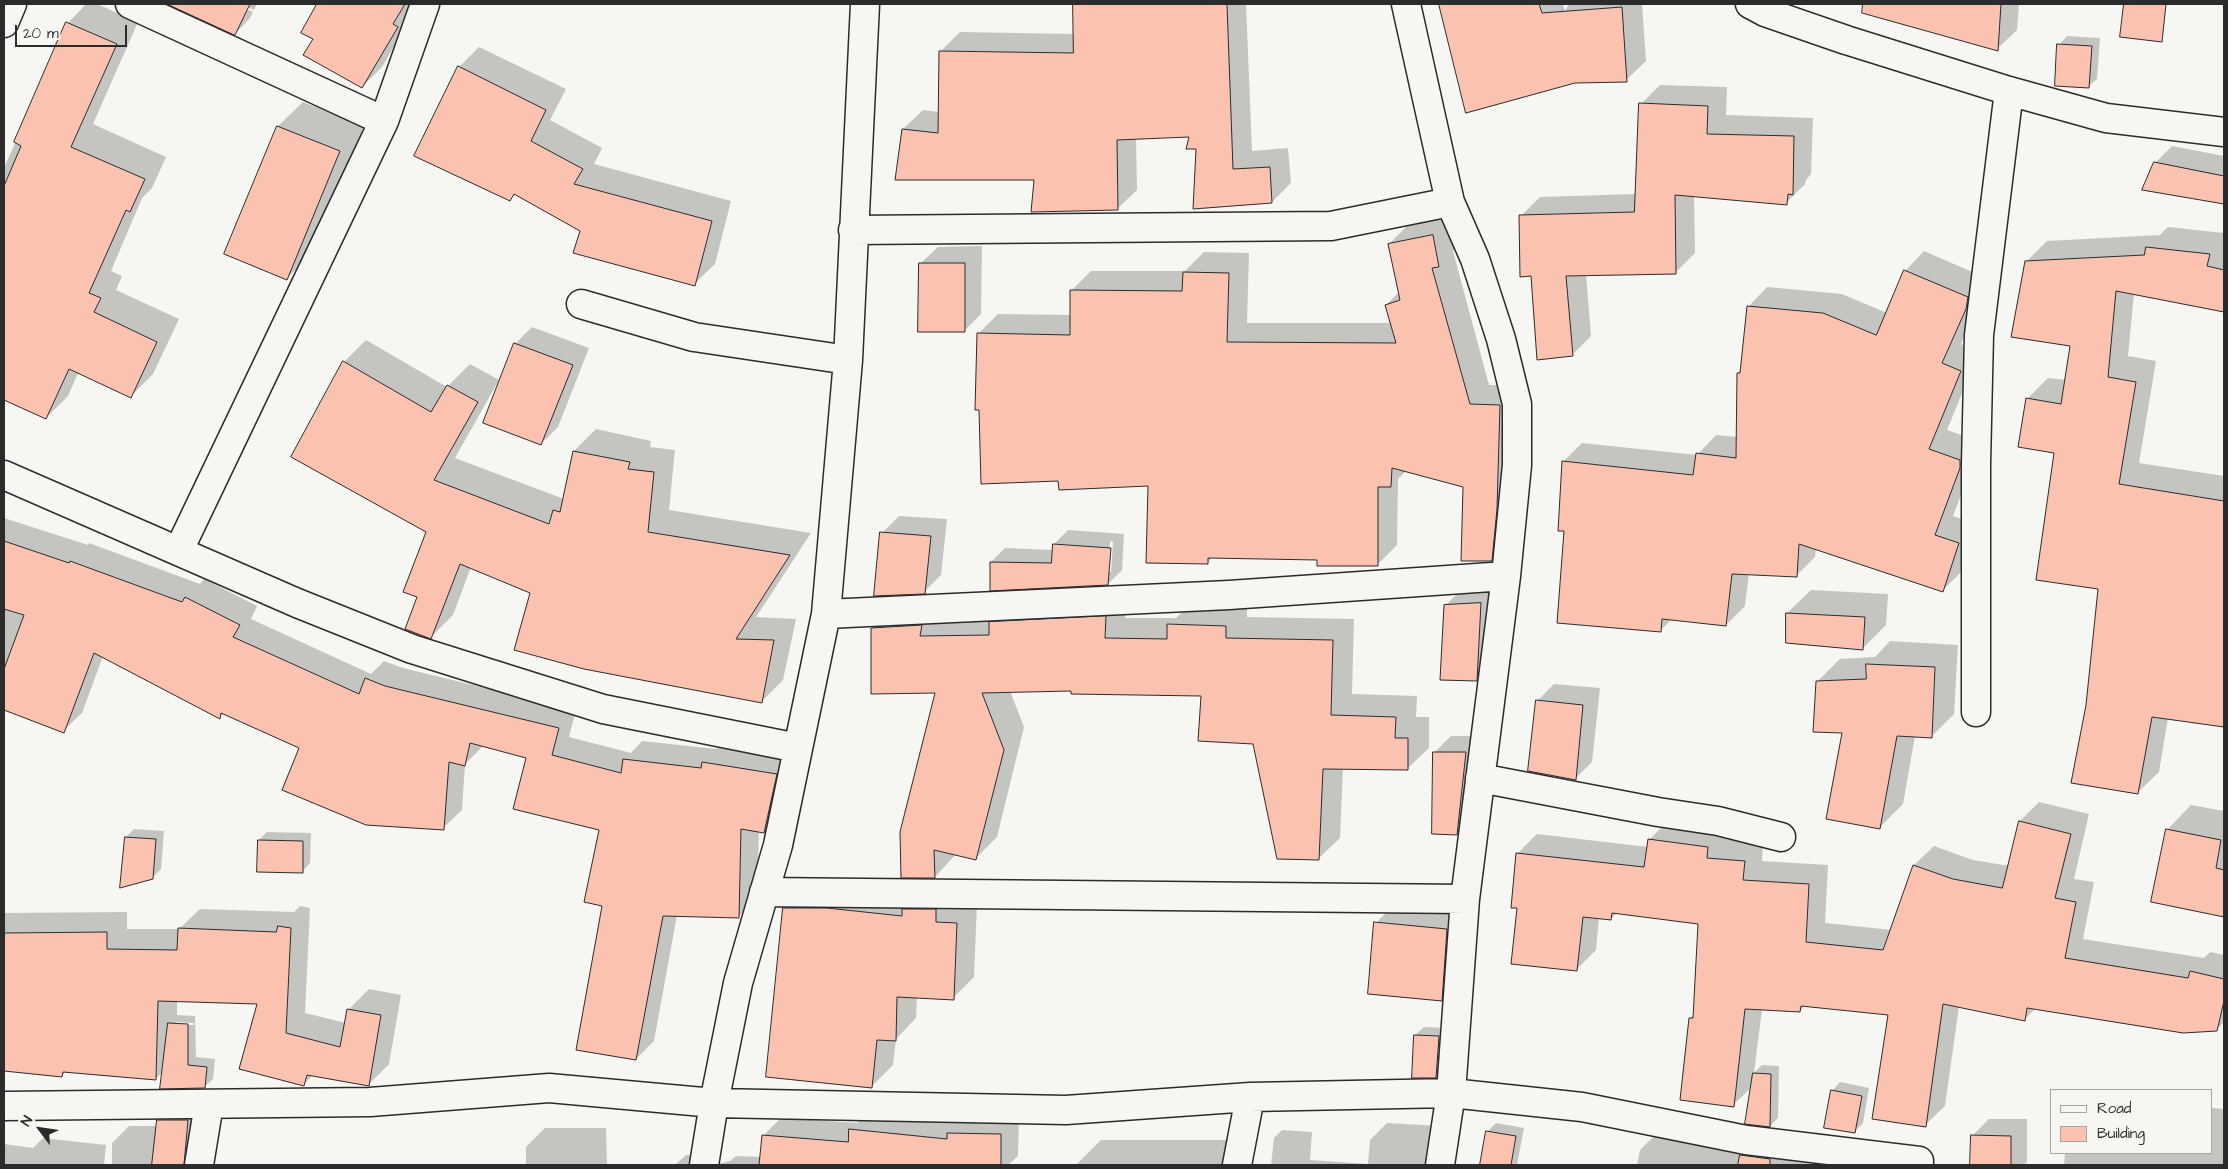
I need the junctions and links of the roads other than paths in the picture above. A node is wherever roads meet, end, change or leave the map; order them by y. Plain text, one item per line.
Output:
1 (12, 4) edge
2 (130, 4) edge
3 (424, 4) edge
4 (865, 4) edge
5 (1406, 4) edge
6 (1750, 4) edge
7 (4, 23) edge
8 (2009, 91) junction
9 (384, 121) junction
10 (2224, 132) edge
11 (1450, 202) junction
12 (853, 230) junction
13 (581, 304) dead end
14 (848, 360) junction
15 (4, 475) edge
16 (179, 550) junction
17 (1506, 576) junction
18 (826, 614) junction
19 (1976, 712) dead end
20 (798, 748) junction
21 (1480, 778) junction
22 (1781, 837) dead end
23 (764, 892) junction
24 (1465, 899) junction
25 (1451, 1093) junction
26 (1250, 1098) junction
27 (714, 1103) junction
28 (209, 1104) junction
29 (4, 1106) edge
30 (199, 1165) edge
31 (704, 1165) edge
32 (1236, 1165) edge
33 (1440, 1165) edge
34 (1919, 1165) edge

1 - 7 street
2 - 9 street
3 - 9 street
4 - 12 street
5 - 11 street
6 - 8 street
8 - 10 street
8 - 19 street
9 - 16 street
11 - 12 street
11 - 17 street
12 - 14 street
13 - 14 street
14 - 18 street
15 - 16 street
16 - 20 street
17 - 18 street
17 - 21 street
18 - 20 street
20 - 23 street
21 - 22 street
21 - 24 street
23 - 24 street
23 - 27 street
24 - 25 street
25 - 26 street
25 - 33 street
25 - 34 street
26 - 27 street
26 - 32 street
27 - 28 street
27 - 31 street
28 - 29 street
28 - 30 street

